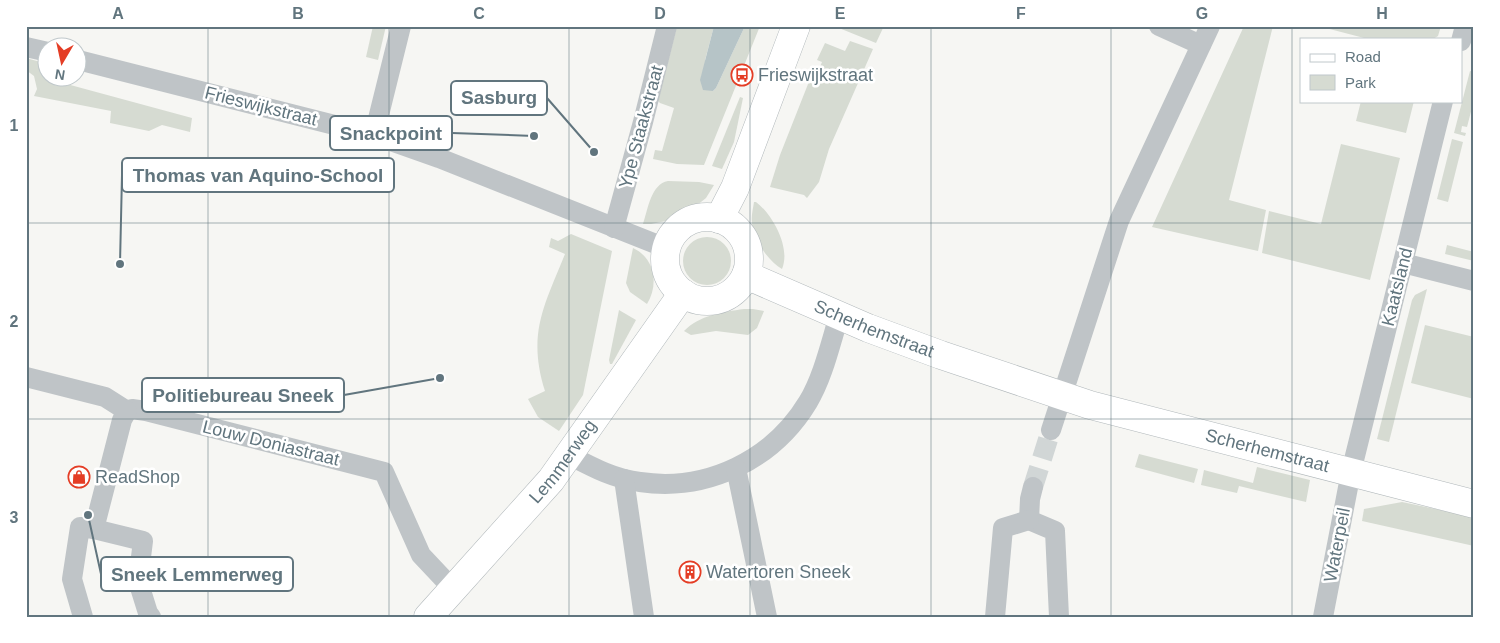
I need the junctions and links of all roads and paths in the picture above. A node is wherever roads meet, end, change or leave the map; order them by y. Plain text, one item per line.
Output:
1 (401, 26) edge
2 (667, 26) edge
3 (796, 26) edge
4 (1158, 26) edge
5 (1210, 26) edge
6 (1201, 45) junction
7 (88, 63) edge
8 (1443, 102) edge
9 (374, 135) junction
10 (719, 219) junction
11 (614, 228) junction
12 (666, 248) junction
13 (1404, 263) junction
14 (746, 275) junction
15 (1474, 281) edge
16 (683, 293) junction
17 (839, 316) junction
18 (26, 377) edge
19 (1061, 396) junction
20 (127, 411) junction
21 (1051, 430) tunnel mouth
22 (569, 455) junction
23 (736, 468) junction
24 (1351, 472) junction
25 (624, 479) junction
26 (1033, 488) tunnel mouth
27 (1474, 504) edge
28 (1029, 520) junction
29 (94, 529) junction
30 (453, 589) junction
31 (83, 617) edge
32 (151, 617) edge
33 (428, 617) edge
34 (644, 617) edge
35 (767, 617) edge
36 (995, 617) edge
37 (1060, 617) edge
38 (1323, 617) edge

1 - 9 street
2 - 11 street, Ype Staakstraat
3 - 10 main road
4 - 6 street
5 - 6 street
6 - 19 street
7 - 9 street, Frieswijkstraat
8 - 13 street, Kaatsland
9 - 11 street, Frieswijkstraat
10 - 12 main road
10 - 14 main road
11 - 12 street, Frieswijkstraat
12 - 16 main road
13 - 15 street
13 - 24 street, Kaatsland
14 - 16 main road
14 - 17 main road, Scherhemstraat
16 - 22 main road, Lemmerweg
17 - 19 main road, Scherhemstraat
17 - 23 street
18 - 20 street, Louw Doniastraat
19 - 21 street
19 - 24 main road, Scherhemstraat
20 - 29 street
20 - 30 street, Louw Doniastraat
22 - 25 street
22 - 30 main road, Lemmerweg
23 - 25 street
23 - 35 street
24 - 27 main road, Scherhemstraat
24 - 38 street, Waterpeil
25 - 34 street
26 - 28 street
28 - 36 street
28 - 37 street
29 - 31 street
29 - 32 street
30 - 33 main road, Lemmerweg

